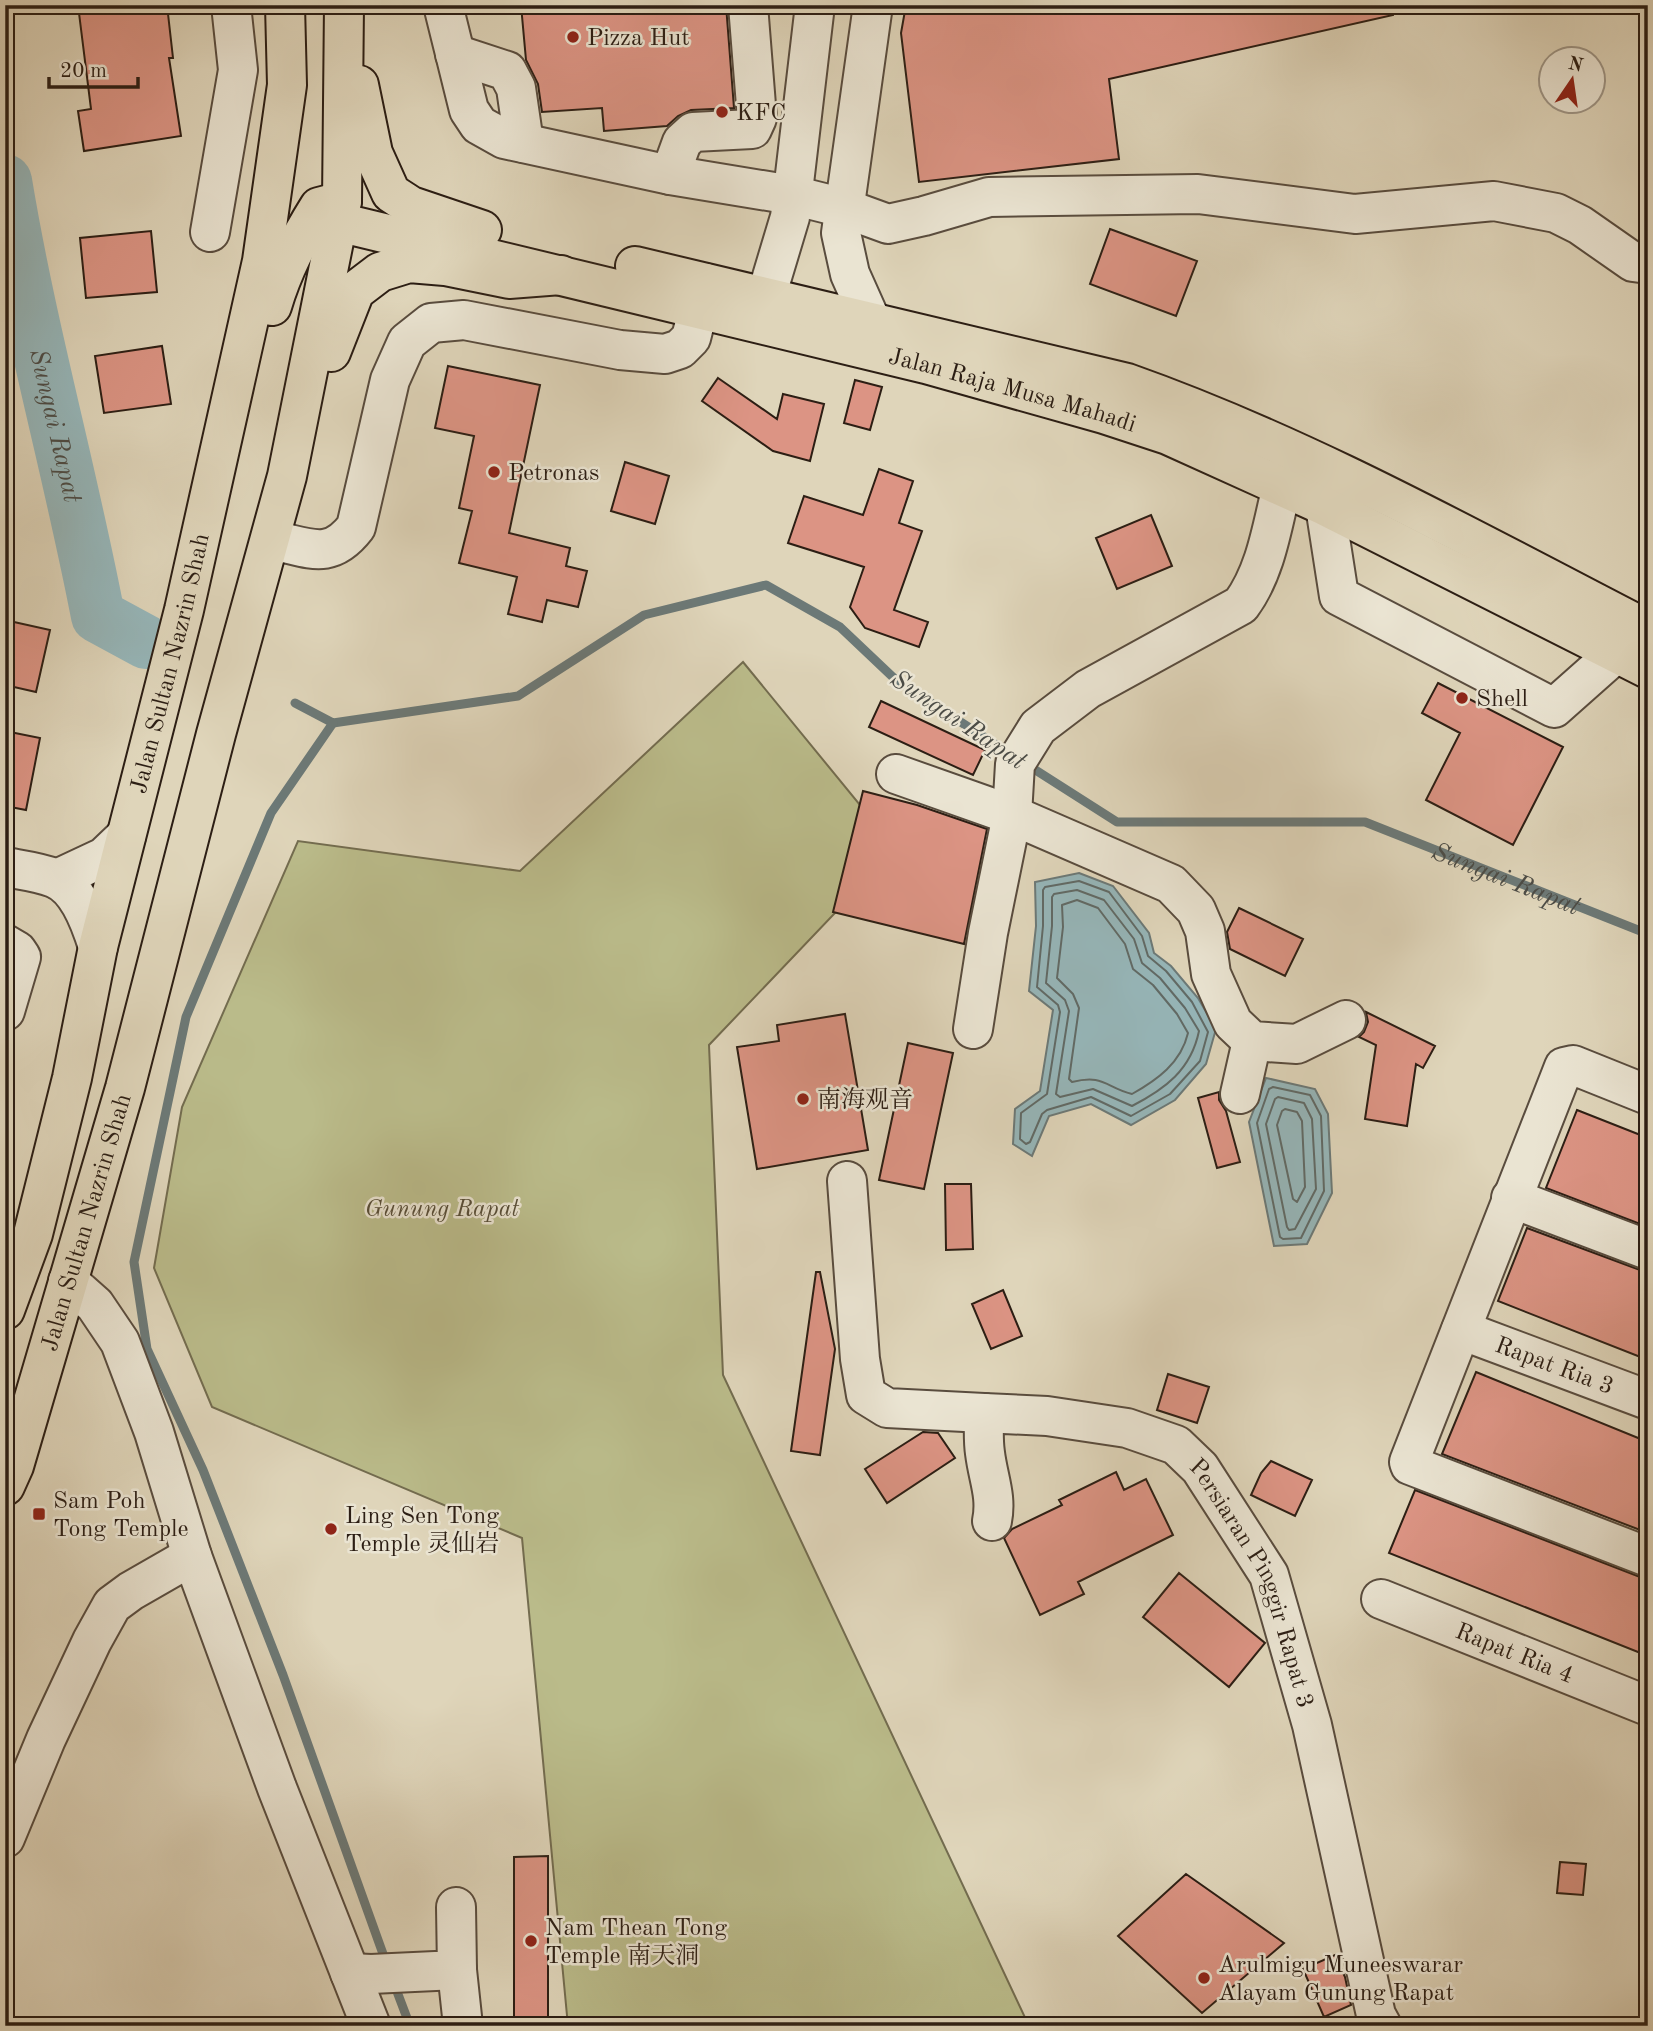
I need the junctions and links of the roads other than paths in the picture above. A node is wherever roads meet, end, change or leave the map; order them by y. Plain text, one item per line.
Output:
1 (231, 5) edge
2 (285, 5) edge
3 (443, 5) edge
4 (748, 5) edge
5 (816, 5) edge
6 (873, 5) edge
7 (344, 12) edge
8 (455, 54) junction
9 (287, 85) junction
10 (524, 143) junction
11 (670, 175) junction
12 (792, 195) junction
13 (844, 208) junction
14 (333, 210) junction
15 (482, 230) junction
16 (210, 232) dead end
17 (1648, 264) edge
18 (561, 275) junction
19 (701, 296) junction
20 (766, 298) junction
21 (871, 321) junction
22 (287, 475) junction
23 (1282, 486) junction
24 (1330, 489) junction
25 (205, 516) junction
26 (271, 540) junction
27 (1637, 644) edge
28 (896, 774) dead end
29 (1012, 815) junction
30 (127, 836) junction
31 (5, 867) edge
32 (57, 879) junction
33 (5, 944) edge
34 (98, 947) junction
35 (5, 1011) edge
36 (1346, 1020) dead end
37 (973, 1030) dead end
38 (1252, 1041) junction
39 (1240, 1094) dead end
40 (1648, 1095) edge
41 (847, 1181) dead end
42 (1511, 1198) junction
43 (1648, 1250) edge
44 (68, 1280) junction
45 (5, 1310) edge
46 (1461, 1329) junction
47 (1648, 1400) edge
48 (984, 1413) junction
49 (5, 1486) edge
50 (992, 1521) dead end
51 (192, 1556) junction
52 (1648, 1557) edge
53 (1381, 1599) dead end
54 (1648, 1706) edge
55 (5, 1838) edge
56 (456, 1907) dead end
57 (457, 1970) junction
58 (361, 1974) junction
59 (371, 2026) edge
60 (463, 2026) edge
61 (1382, 2026) edge

1 - 16 street
2 - 9 main road, Jalan Sultan Nazrin Shah
3 - 8 street
4 - 11 street
5 - 12 street
6 - 13 street
7 - 14 main road, Jalan Sultan Nazrin Shah
7 - 15 main road
8 - 10 street
8 - 10 street
9 - 14 main road
9 - 25 main road, Jalan Sultan Nazrin Shah
10 - 11 street
11 - 12 street
12 - 13 street
12 - 20 street
13 - 17 street
13 - 21 street
14 - 15 main road
14 - 18 main road, Jalan Raja Musa Mahadi
14 - 22 main road, Jalan Sultan Nazrin Shah
14 - 25 main road
15 - 19 main road, Jalan Raja Musa Mahadi
18 - 19 main road, Jalan Raja Musa Mahadi
18 - 22 main road
19 - 20 main road, Jalan Raja Musa Mahadi
19 - 23 main road, Jalan Raja Musa Mahadi
19 - 26 street
20 - 21 main road, Jalan Raja Musa Mahadi
21 - 24 main road, Jalan Raja Musa Mahadi
22 - 26 main road, Jalan Sultan Nazrin Shah
23 - 24 main road, Jalan Raja Musa Mahadi
23 - 29 street
24 - 27 main road, Jalan Raja Musa Mahadi
24 - 27 street
25 - 30 main road, Jalan Sultan Nazrin Shah
26 - 44 main road, Jalan Sultan Nazrin Shah
28 - 29 street
29 - 37 street
29 - 38 street
30 - 32 street
30 - 34 main road, Jalan Sultan Nazrin Shah
31 - 32 street
32 - 34 street
33 - 35 street
34 - 45 main road, Jalan Sultan Nazrin Shah
36 - 38 street
38 - 39 street
40 - 42 street
41 - 48 street, Persiaran Pinggir Rapat 3
42 - 43 street
42 - 46 street
44 - 49 main road, Jalan Sultan Nazrin Shah
44 - 51 street
46 - 47 street, Rapat Ria 3
46 - 52 street
48 - 50 street
48 - 61 street, Persiaran Pinggir Rapat 3
51 - 55 street
51 - 58 street
53 - 54 street, Rapat Ria 4
56 - 57 street
57 - 58 street
57 - 60 street
58 - 59 street

